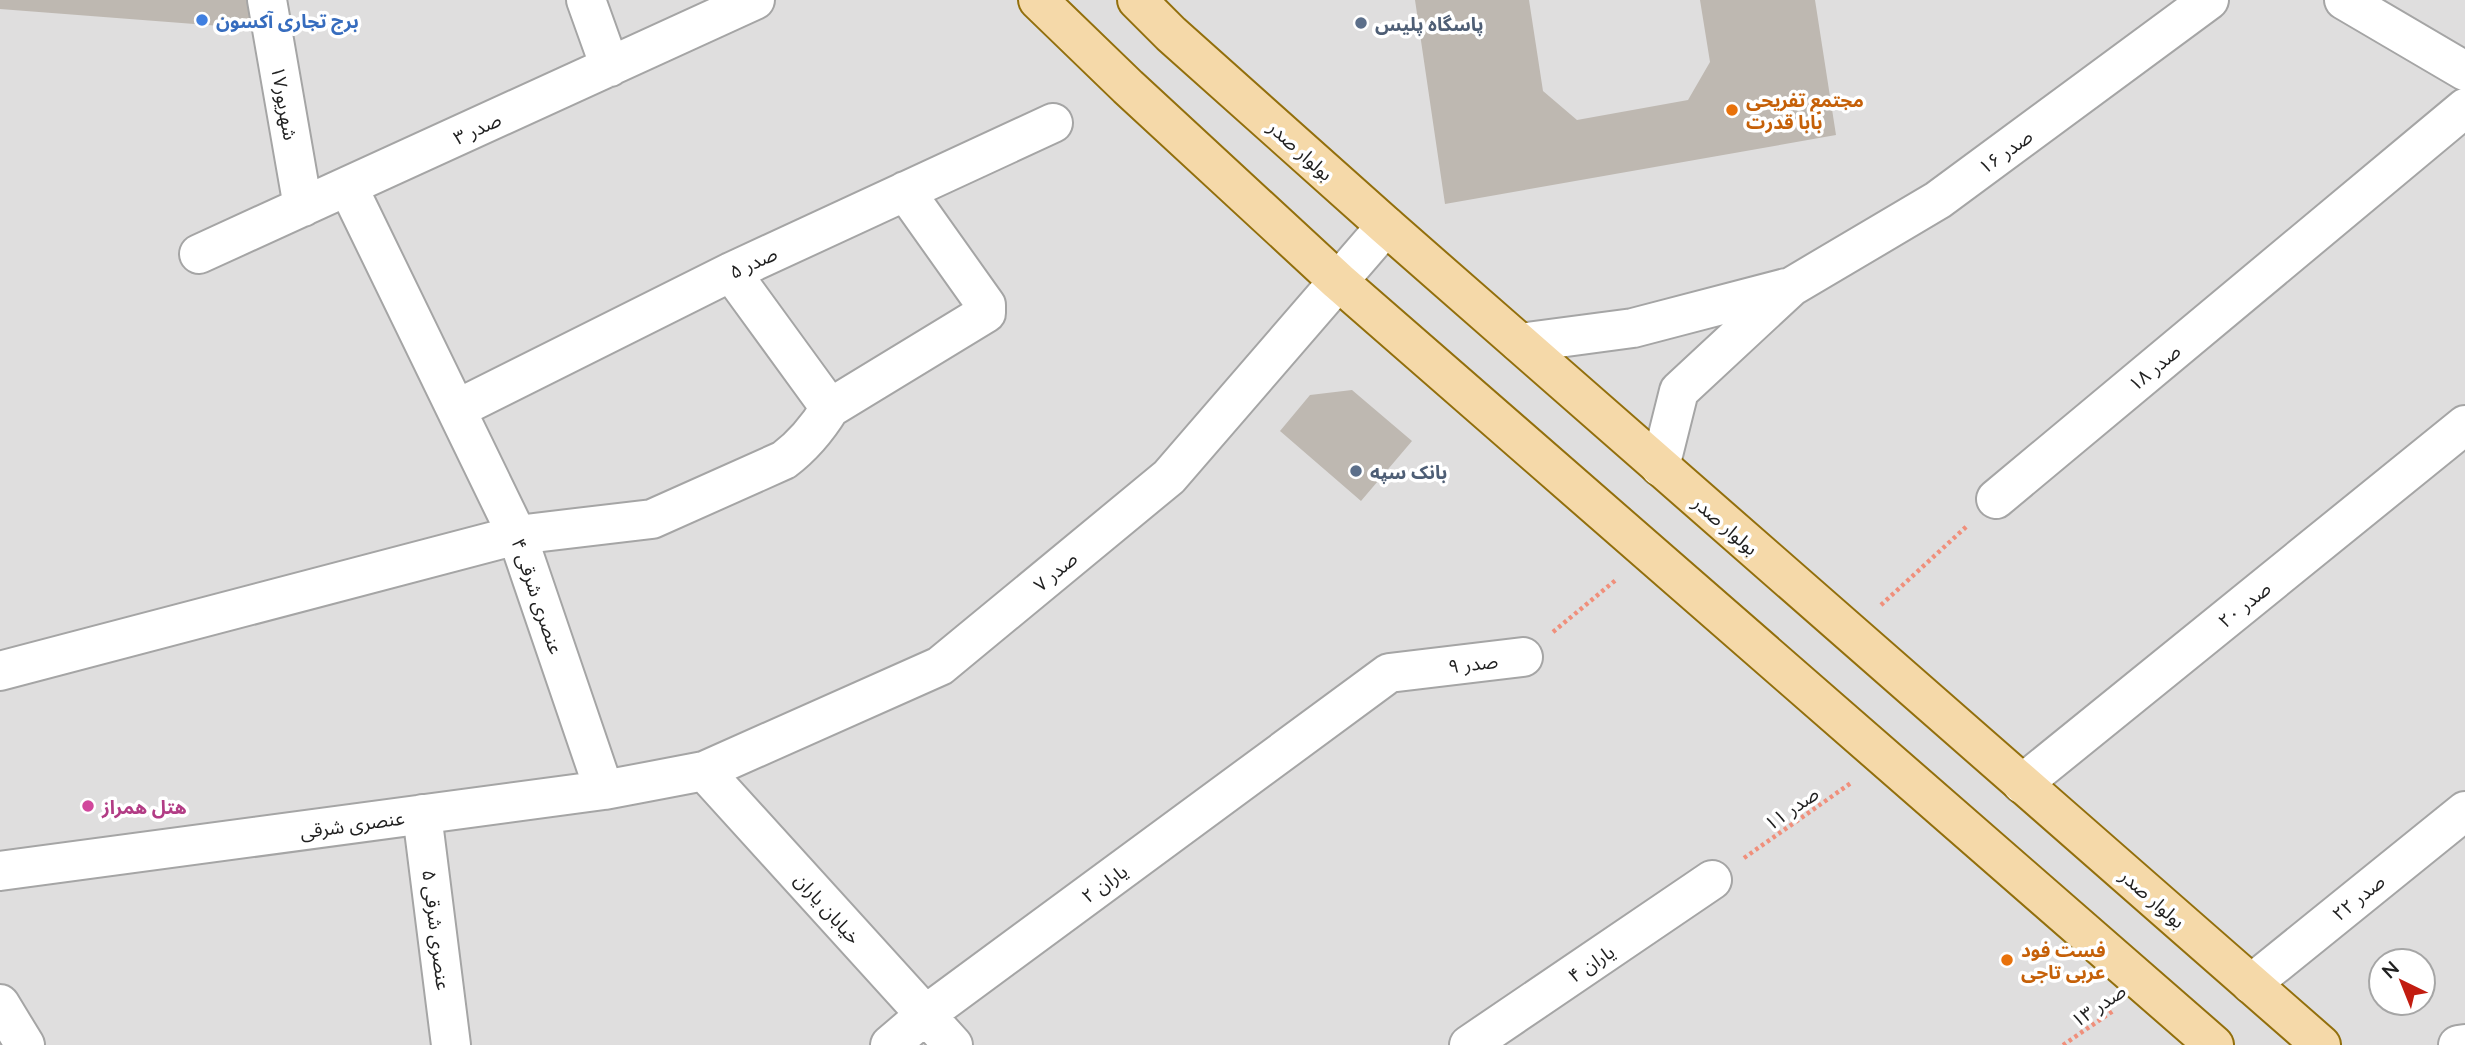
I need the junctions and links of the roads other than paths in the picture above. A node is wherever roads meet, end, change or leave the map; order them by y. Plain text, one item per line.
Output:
1 (267, 0) edge
2 (586, 0) edge
3 (755, 0) edge
4 (1038, 0) edge
5 (1137, 0) edge
6 (2209, 0) edge
7 (2344, 0) edge
8 (610, 67) junction
9 (2465, 71) edge
10 (2465, 108) edge
11 (1054, 123) dead end
12 (348, 187) junction
13 (905, 191) junction
14 (303, 207) junction
15 (1385, 226) junction
16 (199, 254) dead end
17 (731, 272) junction
18 (1338, 281) junction
19 (1791, 287) junction
20 (1520, 343) junction
21 (830, 408) junction
22 (457, 409) junction
23 (2465, 425) edge
24 (1660, 467) junction
25 (1996, 499) road end
26 (517, 535) junction
27 (1523, 657) road end
28 (0, 671) edge
29 (1283, 751) joint
30 (704, 771) junction
31 (2022, 784) junction
32 (604, 790) junction
33 (2465, 811) edge
34 (422, 814) junction
35 (0, 871) edge
36 (1712, 880) road end
37 (2251, 984) junction
38 (0, 1004) edge
39 (925, 1015) junction
40 (2465, 1044) edge
41 (25, 1045) edge
42 (451, 1045) edge
43 (890, 1045) edge
44 (953, 1045) edge
45 (1469, 1045) edge
46 (2214, 1045) edge
47 (2321, 1045) edge
48 (2458, 1045) edge

1 - 14 street, ۱۷شهریور
2 - 8 street
3 - 8 street, صدر ۳
4 - 18 main road
5 - 15 main road, بولوار صدر
6 - 19 street, صدر ۱۶
7 - 9 street
8 - 12 street, صدر ۳
10 - 25 street, صدر ۱۸
11 - 13 street, صدر ۵
12 - 14 street, صدر ۳
12 - 22 street, عنصری شرقی ۴
13 - 17 street, صدر ۵
13 - 21 street
14 - 16 street, صدر ۳
15 - 18 street, صدر ۷
15 - 20 main road, بولوار صدر
17 - 21 street
17 - 22 street, صدر ۵
18 - 30 street, صدر ۷
18 - 46 main road
19 - 20 street, صدر ۱۶
19 - 24 street, صدر ۱۶
20 - 24 main road, بولوار صدر
21 - 26 street
22 - 26 street, عنصری شرقی ۴
23 - 31 street, صدر ۲۰
24 - 31 main road, بولوار صدر
26 - 28 street
26 - 32 street, عنصری شرقی ۴
27 - 29 street, صدر ۹
29 - 39 street, یاران ۲
30 - 32 street, عنصری شرقی
30 - 39 street, خیابان یاران
31 - 37 main road, بولوار صدر
32 - 34 street, عنصری شرقی
33 - 37 street, صدر ۲۲
34 - 35 street, عنصری شرقی
34 - 42 street, عنصری شرقی ۵
36 - 45 street, یاران ۴
37 - 47 main road, بولوار صدر
38 - 41 street
39 - 43 street, یاران ۲
39 - 44 street, خیابان یاران
40 - 48 street

